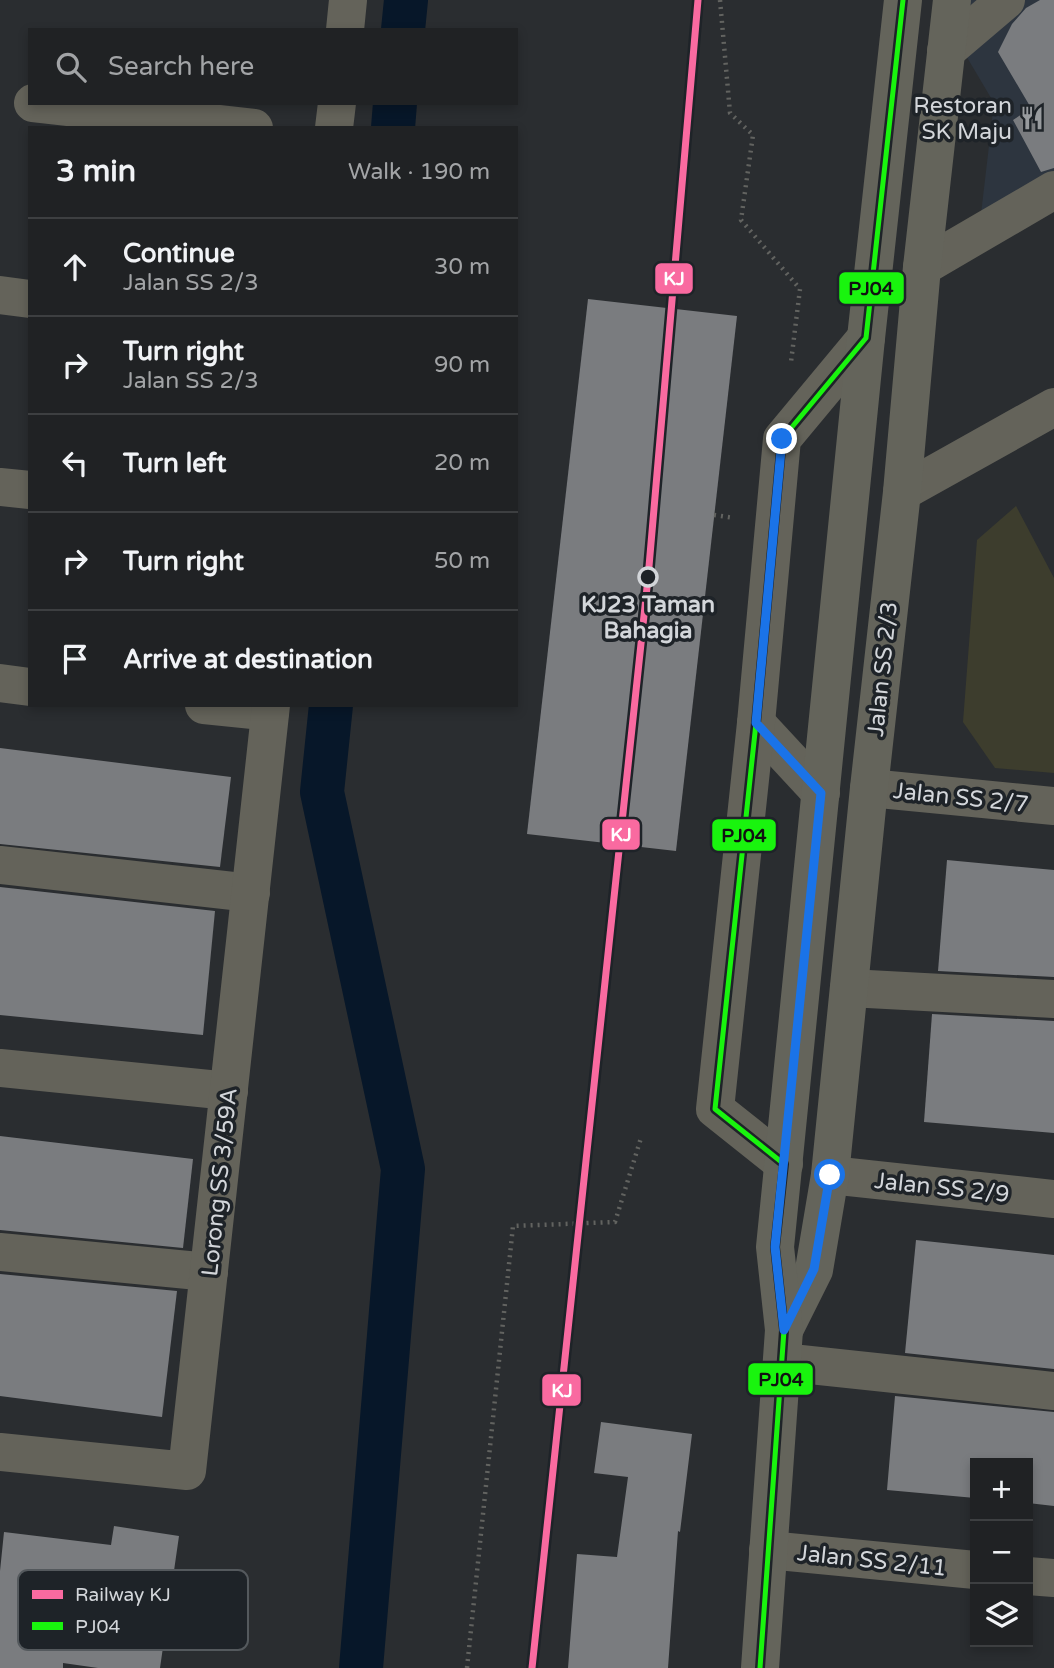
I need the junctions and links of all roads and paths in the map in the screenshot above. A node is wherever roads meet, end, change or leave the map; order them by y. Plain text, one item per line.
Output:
1 (348, 0) edge
2 (720, 0) edge
3 (903, 0) edge
4 (952, 0) edge
5 (1006, 0) edge
6 (345, 28) edge
7 (946, 51) junction
8 (0, 100) edge
9 (28, 103) edge
10 (49, 105) edge
11 (337, 105) edge
12 (236, 126) edge
13 (334, 126) edge
14 (1054, 191) edge
15 (922, 267) junction
16 (0, 295) edge
17 (28, 299) edge
18 (866, 338) junction
19 (790, 371) dead end
20 (1054, 407) edge
21 (0, 487) edge
22 (28, 490) edge
23 (902, 492) junction
24 (0, 684) edge
25 (28, 687) edge
26 (238, 707) edge
27 (271, 709) edge
28 (756, 723) junction
29 (869, 788) junction
30 (821, 793) junction
31 (1054, 806) edge
32 (0, 864) edge
33 (251, 893) junction
34 (849, 988) junction
35 (1054, 999) edge
36 (0, 1068) edge
37 (229, 1091) junction
38 (641, 1138) dead end
39 (784, 1164) junction
40 (830, 1175) junction
41 (1054, 1199) edge
42 (0, 1252) edge
43 (209, 1272) junction
44 (783, 1346) junction
45 (1054, 1391) edge
46 (0, 1452) edge
47 (768, 1550) junction
48 (970, 1570) edge
49 (1033, 1576) edge
50 (1054, 1578) edge
51 (467, 1668) edge
52 (760, 1668) edge

1 - 6 street
2 - 19 path
3 - 18 main road, Jalan SS 2/3
4 - 7 main road, Jalan SS 2/3
5 - 7 street
7 - 15 main road, Jalan SS 2/3
8 - 9 street
10 - 12 street
11 - 13 street
14 - 15 street
15 - 23 main road, Jalan SS 2/3
16 - 17 street
18 - 28 street
18 - 30 main road, Jalan SS 2/3
20 - 23 street
21 - 22 street
23 - 29 main road, Jalan SS 2/3
24 - 25 street
26 - 27 street
27 - 33 street, Lorong SS 3/59A
28 - 30 street
28 - 39 street
29 - 31 street, Jalan SS 2/7
29 - 34 main road, Jalan SS 2/3
30 - 39 main road, Jalan SS 2/3
32 - 33 street
33 - 37 street, Lorong SS 3/59A
34 - 35 street
34 - 40 main road, Jalan SS 2/3
36 - 37 street
37 - 43 street, Lorong SS 3/59A
38 - 51 path
39 - 44 main road, Jalan SS 2/3
40 - 41 street, Jalan SS 2/9
40 - 44 main road, Jalan SS 2/3
42 - 43 street
43 - 46 street, Lorong SS 3/59A
44 - 45 street
44 - 47 main road, Jalan SS 2/3
47 - 48 street, Jalan SS 2/11
47 - 52 main road, Jalan SS 2/3
49 - 50 street

